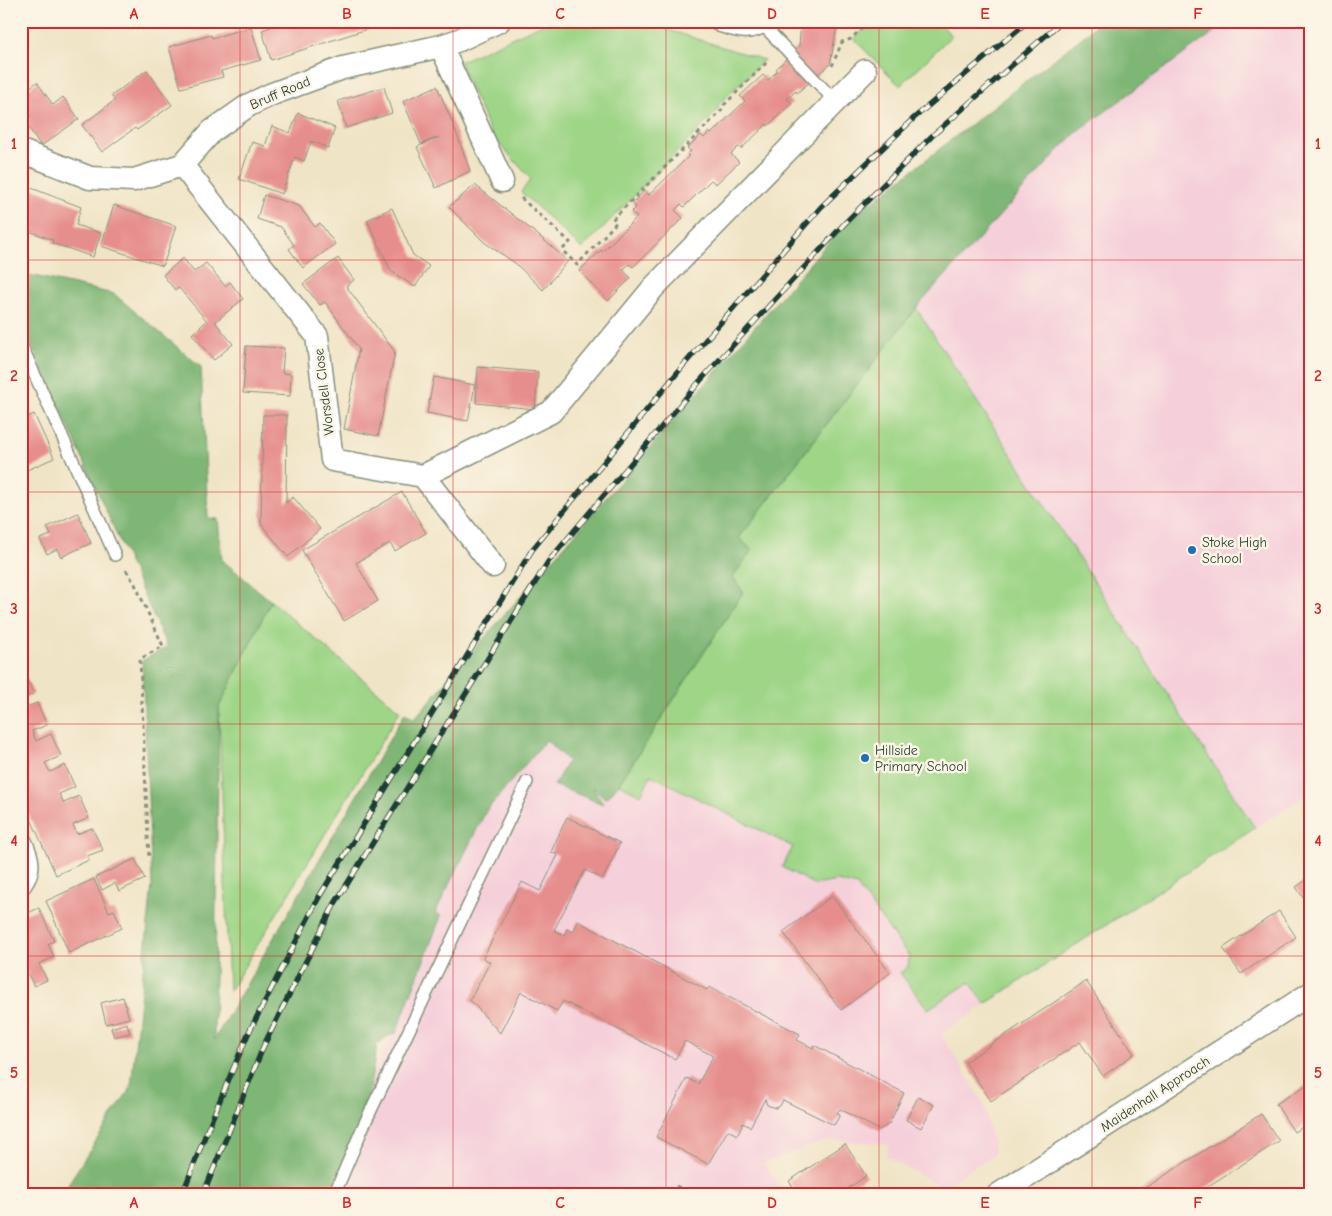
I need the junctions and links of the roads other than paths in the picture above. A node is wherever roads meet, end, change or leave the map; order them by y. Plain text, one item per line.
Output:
1 (499, 21) edge
2 (721, 21) edge
3 (762, 22) edge
4 (441, 46) junction
5 (865, 71) dead end
6 (829, 94) junction
7 (21, 151) edge
8 (182, 165) junction
9 (502, 182) road end
10 (21, 344) edge
11 (423, 476) junction
12 (115, 555) road end
13 (493, 566) dead end
14 (527, 782) dead end
15 (21, 842) edge
16 (21, 883) edge
17 (1311, 993) edge
18 (334, 1195) edge
19 (998, 1195) edge

1 - 4 street, Bruff Road
2 - 3 street
3 - 6 lane
4 - 8 street, Bruff Road
4 - 9 street
5 - 6 street
6 - 11 street
7 - 8 street
8 - 11 street, Worsdell Close
10 - 12 lane
11 - 13 street
14 - 18 lane
15 - 16 street
17 - 19 street, Maidenhall Approach

